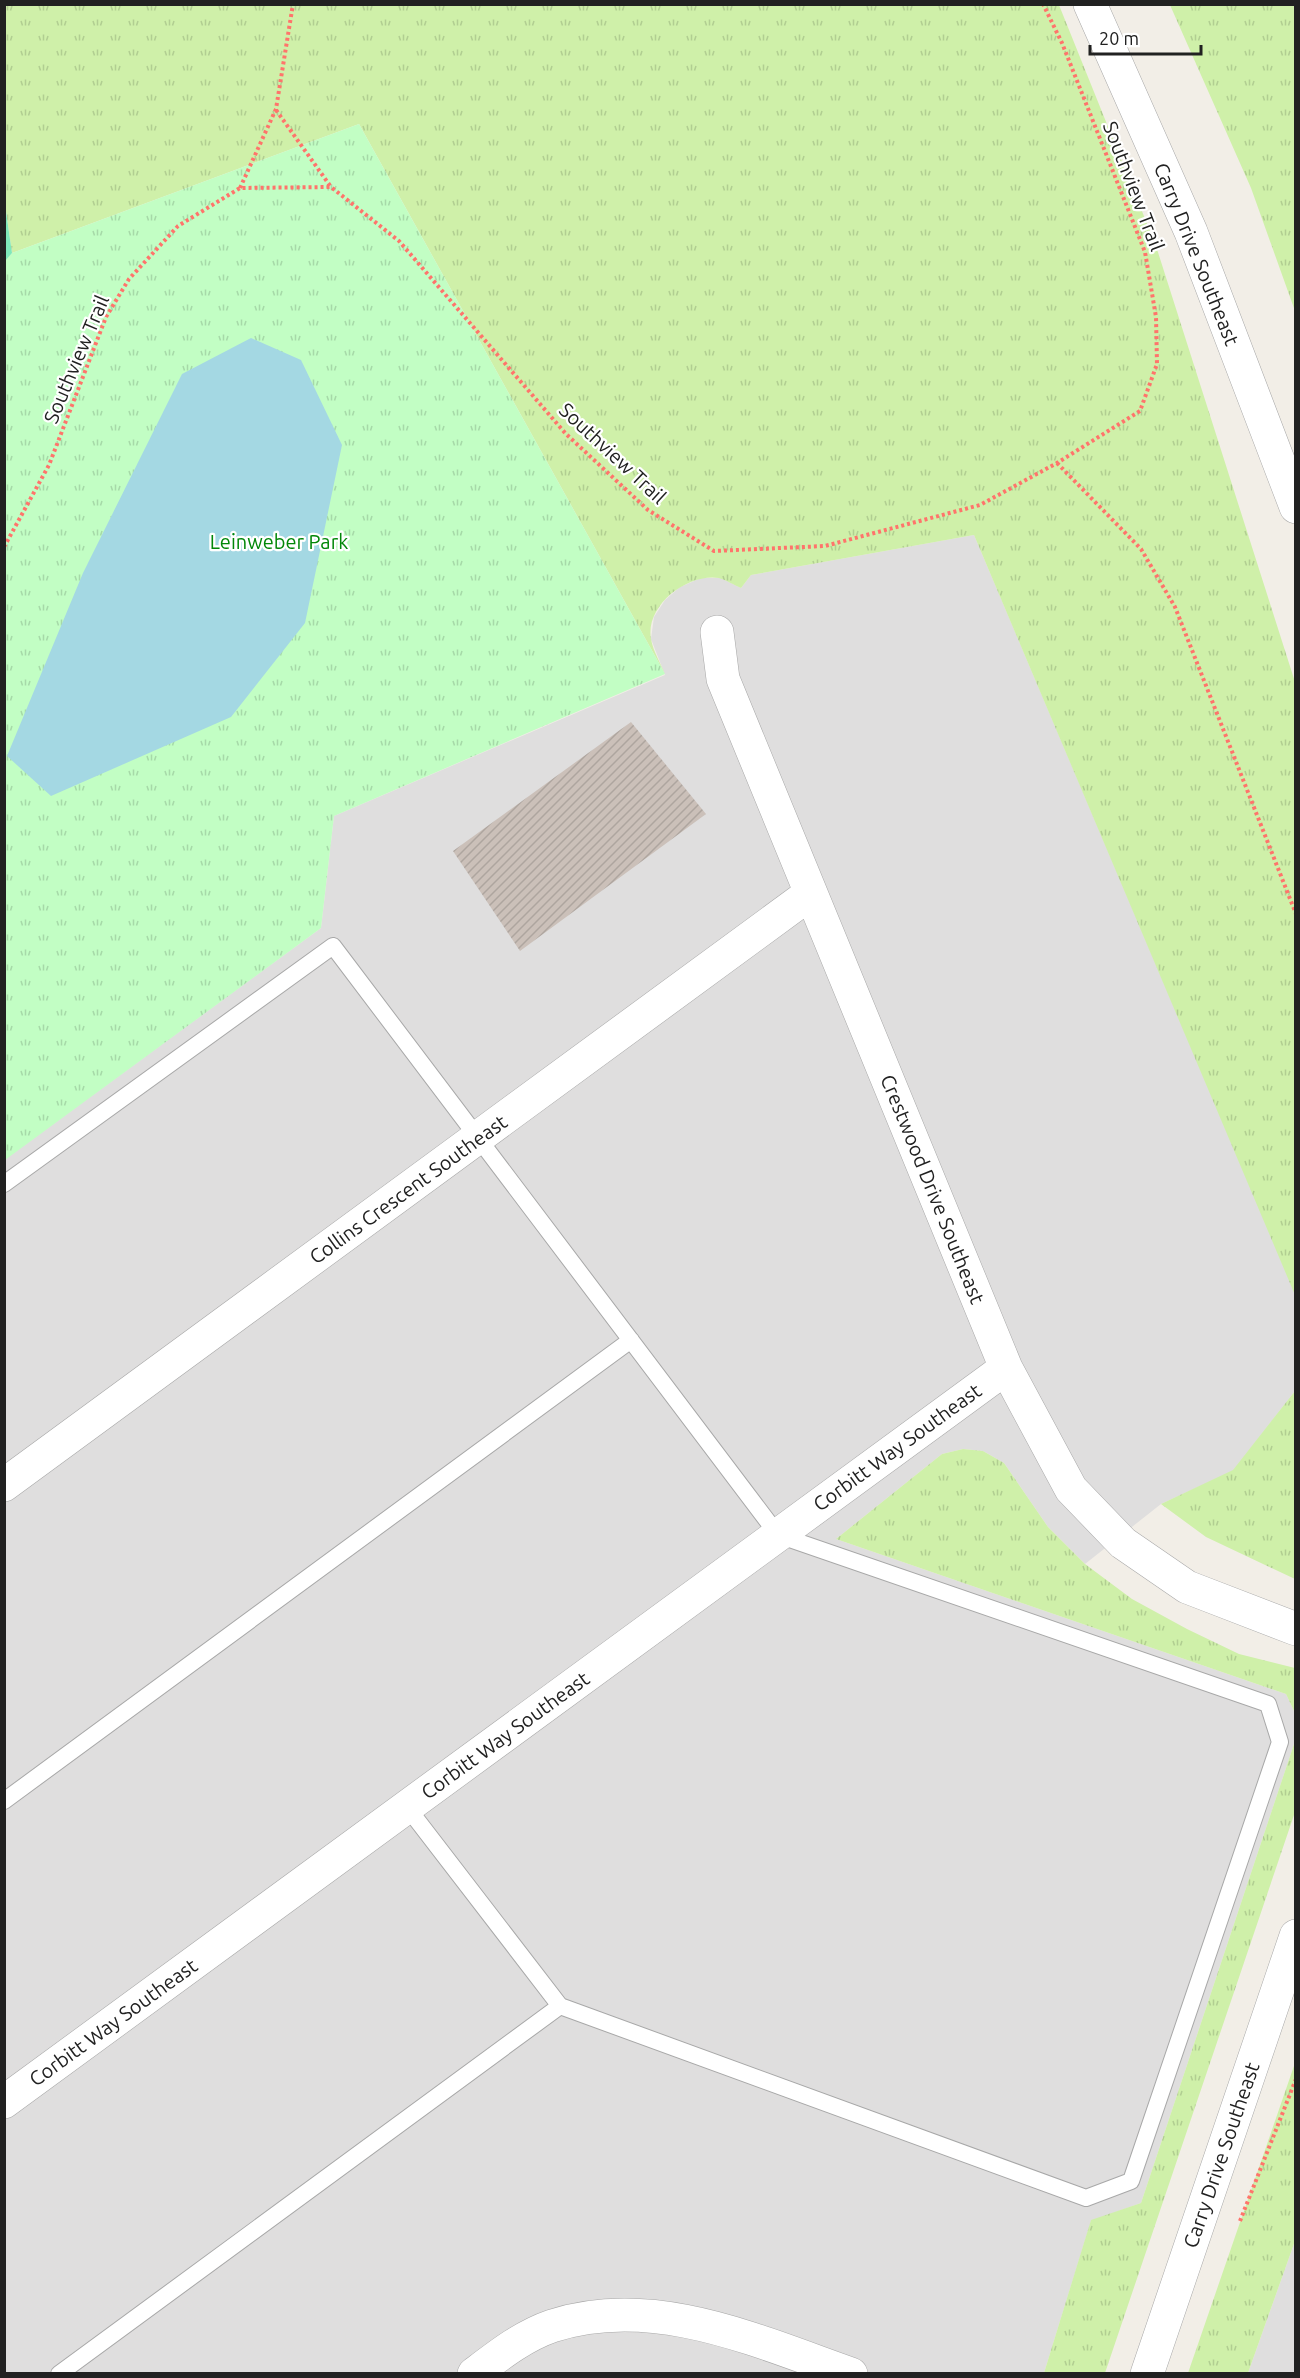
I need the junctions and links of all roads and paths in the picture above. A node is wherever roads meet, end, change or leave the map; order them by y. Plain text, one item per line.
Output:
1 (293, 4) edge
2 (1043, 4) edge
3 (1090, 4) edge
4 (276, 109) junction
5 (331, 187) junction
6 (240, 188) junction
7 (1057, 463) junction
8 (1296, 507) edge
9 (4, 547) edge
10 (717, 632) dead end
11 (811, 893) junction
12 (1296, 914) edge
13 (478, 1138) junction
14 (4, 1184) edge
15 (631, 1340) junction
16 (1006, 1368) junction
17 (4, 1485) edge
18 (778, 1535) junction
19 (1296, 1629) edge
20 (4, 1801) edge
21 (407, 1807) junction
22 (1296, 1936) edge
23 (560, 2006) junction
24 (4, 2102) edge
25 (59, 2373) edge
26 (474, 2373) edge
27 (851, 2373) edge
28 (1148, 2373) edge

1 - 4 path
2 - 7 path, Southview Trail
3 - 8 street, Carry Drive Southeast
4 - 5 path, Southview Trail
4 - 6 path
5 - 6 path
5 - 7 path, Southview Trail
6 - 9 path, Southview Trail
7 - 12 path
10 - 11 street, Crestwood Drive Southeast
11 - 13 street, Collins Crescent Southeast
11 - 16 street, Crestwood Drive Southeast
13 - 14 lane
13 - 15 lane
13 - 17 street, Collins Crescent Southeast
15 - 18 lane
15 - 20 lane
16 - 18 street, Corbitt Way Southeast
16 - 19 street, Crestwood Drive Southeast
18 - 21 street, Corbitt Way Southeast
18 - 23 lane
21 - 23 lane
21 - 24 street, Corbitt Way Southeast
22 - 28 street, Carry Drive Southeast
23 - 25 lane
26 - 27 street

